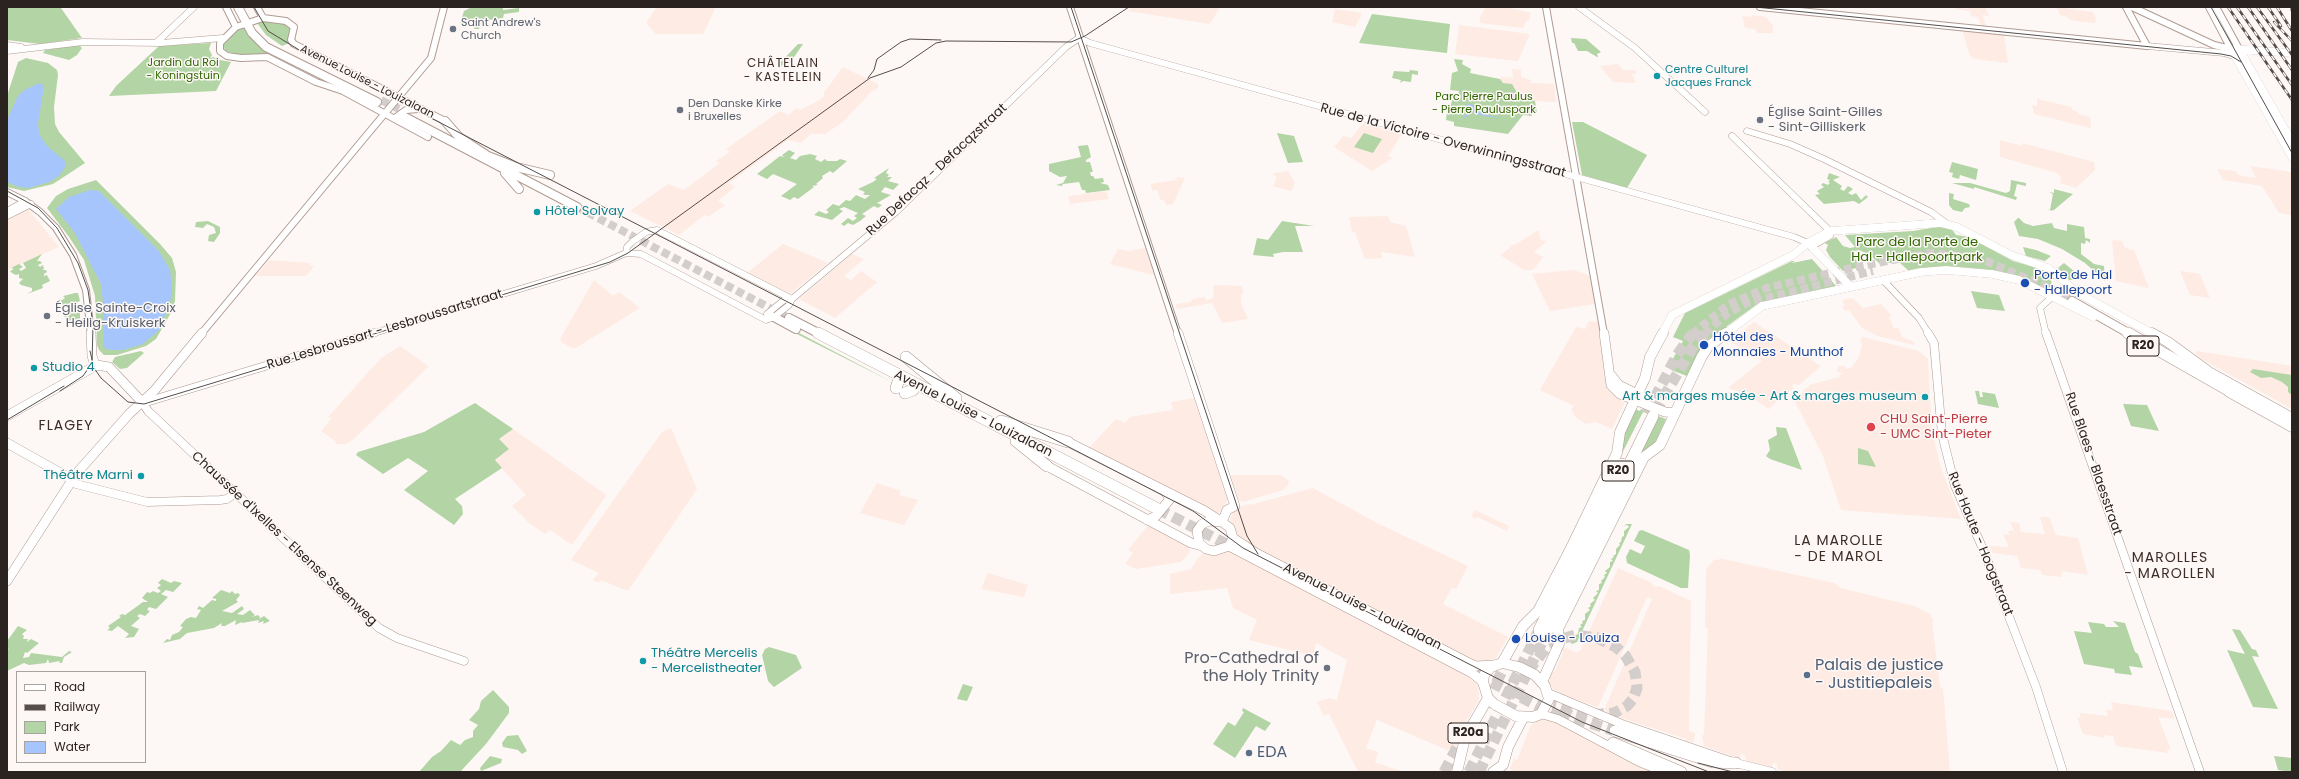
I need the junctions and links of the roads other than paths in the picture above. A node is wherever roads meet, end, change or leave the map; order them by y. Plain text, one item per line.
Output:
1 (194, 7) edge
2 (226, 7) edge
3 (238, 7) edge
4 (243, 7) edge
5 (257, 7) edge
6 (444, 7) edge
7 (1068, 7) edge
8 (1546, 7) edge
9 (1579, 7) edge
10 (1760, 7) edge
11 (2126, 7) edge
12 (2132, 7) edge
13 (2144, 7) edge
14 (2208, 7) edge
15 (2216, 7) edge
16 (263, 18) junction
17 (248, 23) junction
18 (236, 27) junction
19 (223, 38) junction
20 (1079, 38) junction
21 (156, 43) junction
22 (67, 44) junction
23 (7, 46) edge
24 (2147, 46) junction
25 (2231, 49) junction
26 (2240, 49) junction
27 (2292, 49) edge
28 (7, 51) edge
29 (2292, 53) edge
30 (2236, 57) junction
31 (298, 62) junction
32 (343, 91) junction
33 (398, 98) junction
34 (419, 109) junction
35 (1705, 112) dead end
36 (385, 114) junction
37 (401, 115) junction
38 (445, 121) joint
39 (1747, 131) dead end
40 (1732, 136) dead end
41 (428, 137) joint
42 (2292, 142) edge
43 (466, 150) junction
44 (488, 156) junction
45 (2292, 157) edge
46 (496, 165) junction
47 (550, 175) dead end
48 (1576, 177) junction
49 (519, 189) dead end
50 (7, 192) edge
51 (1907, 201) junction
52 (28, 203) junction
53 (7, 210) edge
54 (1926, 211) junction
55 (7, 216) edge
56 (1934, 223) junction
57 (1946, 223) junction
58 (1830, 231) junction
59 (1809, 245) junction
60 (626, 253) junction
61 (1883, 280) junction
62 (2068, 286) junction
63 (1851, 287) junction
64 (792, 299) junction
65 (2049, 300) junction
66 (792, 316) tunnel mouth
67 (770, 319) junction
68 (906, 357) dead end
69 (95, 365) junction
70 (2209, 372) junction
71 (2235, 394) junction
72 (1635, 396) junction
73 (954, 400) junction
74 (143, 403) junction
75 (1675, 413) junction
76 (1650, 414) tunnel mouth
77 (7, 416) edge
78 (2292, 418) edge
79 (999, 424) junction
80 (2292, 427) edge
81 (1068, 442) joint
82 (7, 443) edge
83 (1047, 466) joint
84 (73, 480) junction
85 (1163, 490) junction
86 (235, 493) junction
87 (1594, 502) junction
88 (1159, 506) tunnel mouth
89 (1615, 512) junction
90 (1147, 520) junction
91 (1222, 522) junction
92 (1593, 530) junction
93 (1231, 542) junction
94 (1202, 546) junction
95 (1571, 548) junction
96 (1593, 558) junction
97 (7, 581) edge
98 (1543, 632) tunnel mouth
99 (464, 661) dead end
100 (1498, 664) junction
101 (1483, 682) junction
102 (1542, 682) junction
103 (1548, 693) junction
104 (1488, 698) junction
105 (1541, 714) junction
106 (1522, 718) junction
107 (1736, 763) junction
108 (1457, 772) edge
109 (1493, 772) edge
110 (1664, 772) edge
111 (1681, 772) edge
112 (1772, 772) edge
113 (2063, 772) edge
114 (2200, 772) edge

1 - 21 street
2 - 18 main road
3 - 17 highway, Avenue Louise - Louizalaan
4 - 17 highway, Avenue Louise - Louizalaan
5 - 16 main road
6 - 33 main road
7 - 20 main road
8 - 48 main road
9 - 35 street
10 - 24 main road
11 - 24 main road
12 - 25 main road
13 - 25 main road
14 - 25 main road
15 - 26 main road
16 - 17 main road, Avenue Louise - Louizalaan
16 - 33 main road, Avenue Louise - Louizalaan
17 - 18 main road, Avenue Louise - Louizalaan
17 - 31 highway, Avenue Louise - Louizalaan
17 - 31 highway, Avenue Louise - Louizalaan
18 - 19 main road, Avenue Louise - Louizalaan
19 - 21 street
19 - 32 main road, Avenue Louise - Louizalaan
20 - 48 street, Rue de la Victoire - Overwinningsstraat
20 - 64 street, Rue Defacqz - Defacqzstraat
20 - 91 main road
21 - 22 street
22 - 23 street
22 - 28 street
24 - 30 street
25 - 26 main road
25 - 30 main road
26 - 27 main road
26 - 29 main road
26 - 42 main road
30 - 45 main road
31 - 32 highway
32 - 36 main road, Avenue Louise - Louizalaan
33 - 34 main road, Avenue Louise - Louizalaan
33 - 36 main road
34 - 37 main road
34 - 38 main road, Avenue Louise - Louizalaan
36 - 37 main road, Avenue Louise - Louizalaan
36 - 74 main road
37 - 41 main road, Avenue Louise - Louizalaan
37 - 43 highway, Avenue Louise - Louizalaan
37 - 44 highway, Avenue Louise - Louizalaan
38 - 44 highway
39 - 51 street
40 - 58 street
41 - 43 highway
43 - 46 highway, Avenue Louise - Louizalaan
44 - 46 highway, Avenue Louise - Louizalaan
44 - 47 highway
46 - 49 highway
48 - 59 street, Rue de la Victoire - Overwinningsstraat
48 - 72 main road
50 - 52 main road
51 - 54 street
51 - 54 street
52 - 53 street
52 - 55 street
52 - 69 main road
54 - 56 street
54 - 57 street
56 - 57 main road
56 - 58 main road
57 - 62 main road
58 - 59 main road
59 - 63 main road
59 - 72 main road
60 - 64 street
60 - 67 street
60 - 74 street, Rue Lesbroussart - Lesbroussartstraat
61 - 63 main road
61 - 65 main road
61 - 113 street, Rue Haute - Hoogstraat
62 - 65 main road
62 - 70 main road
63 - 75 main road
64 - 67 street, Rue Defacqz - Defacqzstraat
65 - 71 main road, R20
65 - 114 street, Rue Blaes - Blaesstraat
66 - 73 highway, Avenue Louise - Louizalaan
67 - 73 highway
68 - 73 highway
69 - 74 main road
69 - 77 main road
70 - 71 highway, R20
70 - 78 main road, R20
71 - 80 main road, R20
72 - 75 main road
72 - 87 main road
73 - 79 highway, Avenue Louise - Louizalaan
74 - 84 main road
74 - 86 street, Chaussée d'Ixelles - Elsense Steenweg
75 - 89 main road
76 - 92 highway, R20
79 - 81 highway
79 - 83 highway
79 - 88 highway, Avenue Louise - Louizalaan
81 - 85 main road, Avenue Louise - Louizalaan
82 - 84 main road
83 - 90 main road, Avenue Louise - Louizalaan
84 - 86 street
84 - 97 main road
85 - 90 main road
85 - 91 main road, Avenue Louise - Louizalaan
86 - 99 street, Chaussée d'Ixelles - Elsense Steenweg
87 - 92 main road
87 - 95 main road
89 - 92 main road
89 - 96 main road
90 - 94 main road, Avenue Louise - Louizalaan
91 - 93 main road
91 - 94 main road
92 - 95 main road
92 - 96 main road
92 - 98 highway, R20
93 - 94 main road
93 - 100 main road, Avenue Louise - Louizalaan
93 - 101 main road, Avenue Louise - Louizalaan
95 - 100 main road
96 - 102 main road
100 - 101 main road
100 - 102 main road
101 - 104 main road
102 - 103 main road
103 - 105 main road
103 - 107 street
104 - 106 main road
104 - 108 main road, R20a
105 - 106 main road
105 - 110 street
106 - 109 main road
107 - 111 highway
107 - 112 street

